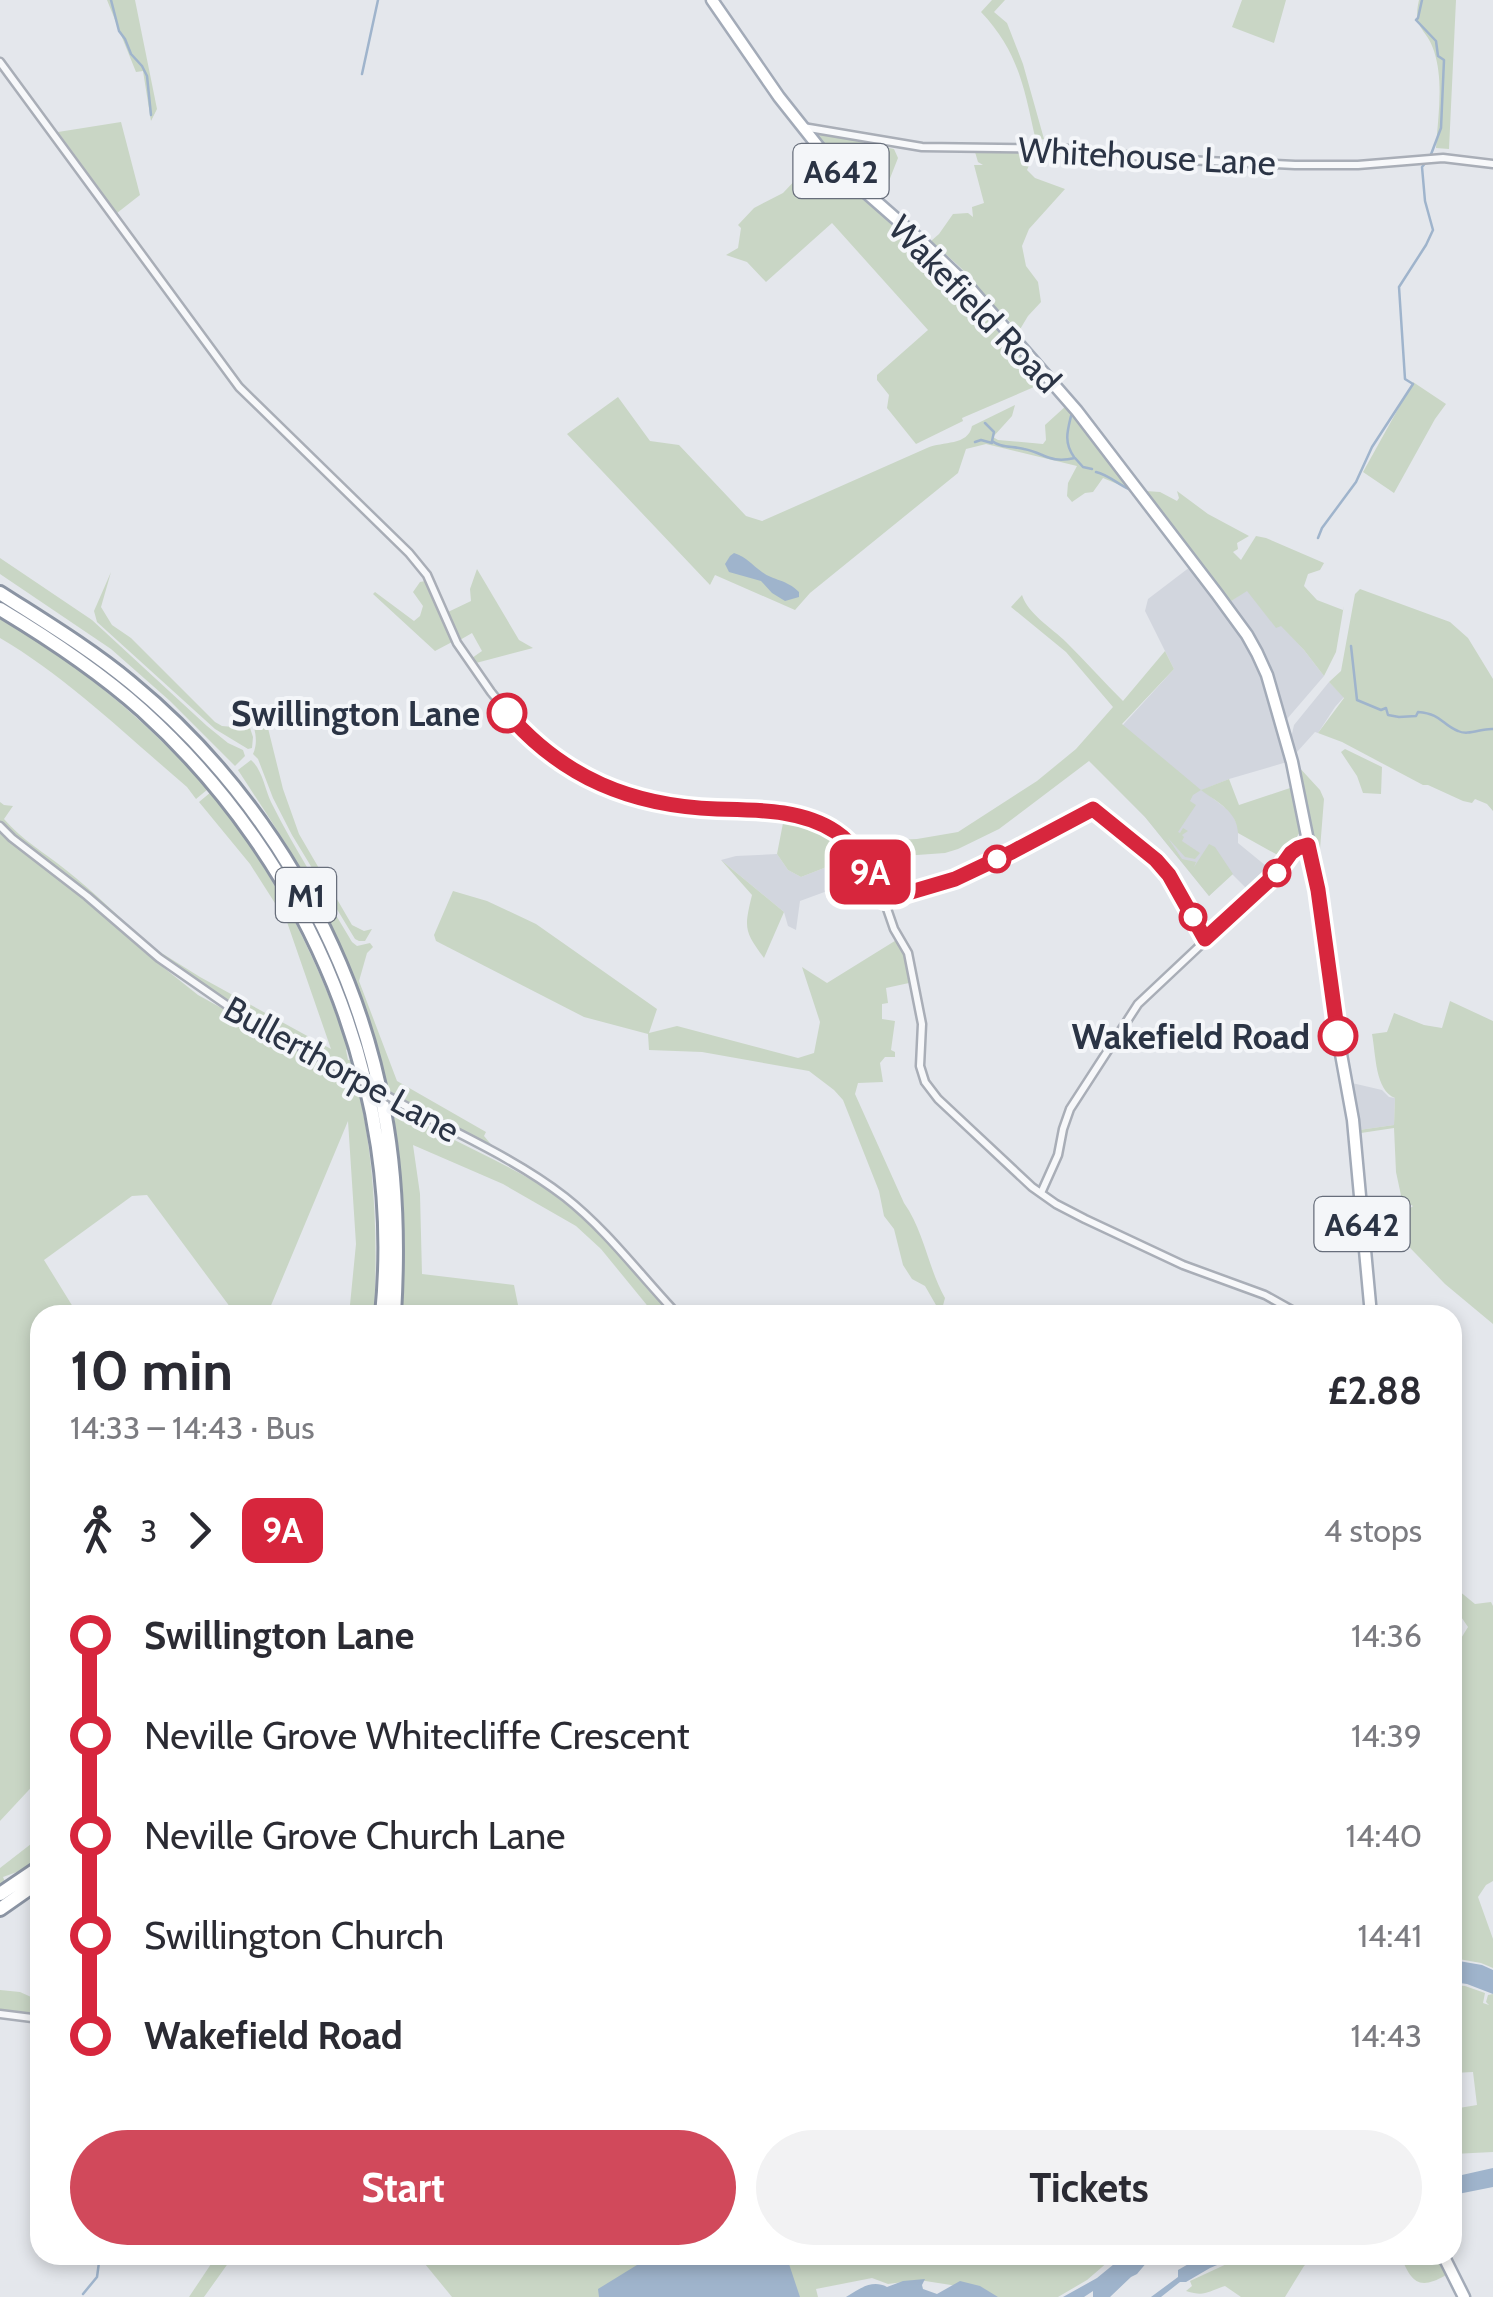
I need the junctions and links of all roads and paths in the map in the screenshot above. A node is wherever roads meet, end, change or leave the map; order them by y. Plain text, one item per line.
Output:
1 (712, 0) edge
2 (0, 62) edge
3 (802, 127) junction
4 (1493, 164) edge
5 (0, 590) edge
6 (0, 609) edge
7 (0, 826) edge
8 (1308, 845) junction
9 (1040, 1194) junction
10 (382, 1305) edge
11 (395, 1305) edge
12 (669, 1305) edge
13 (1284, 1305) edge
14 (1370, 1305) edge
15 (30, 1874) edge
16 (30, 1888) edge
17 (0, 1894) edge
18 (0, 1909) edge
19 (0, 2014) edge
20 (30, 2018) edge
21 (1448, 2265) edge
22 (1464, 2297) edge

1 - 3 main road, Wakefield Road / A642
2 - 9 street
3 - 4 street, Whitehouse Lane
3 - 8 main road, Wakefield Road / A642
5 - 11 highway, M1
6 - 10 highway, M1
7 - 12 street, Bullerthorpe Lane, bridge
8 - 9 street
8 - 14 main road, Wakefield Road / A642
9 - 13 street
15 - 17 highway
16 - 18 highway
19 - 20 street
21 - 22 main road

